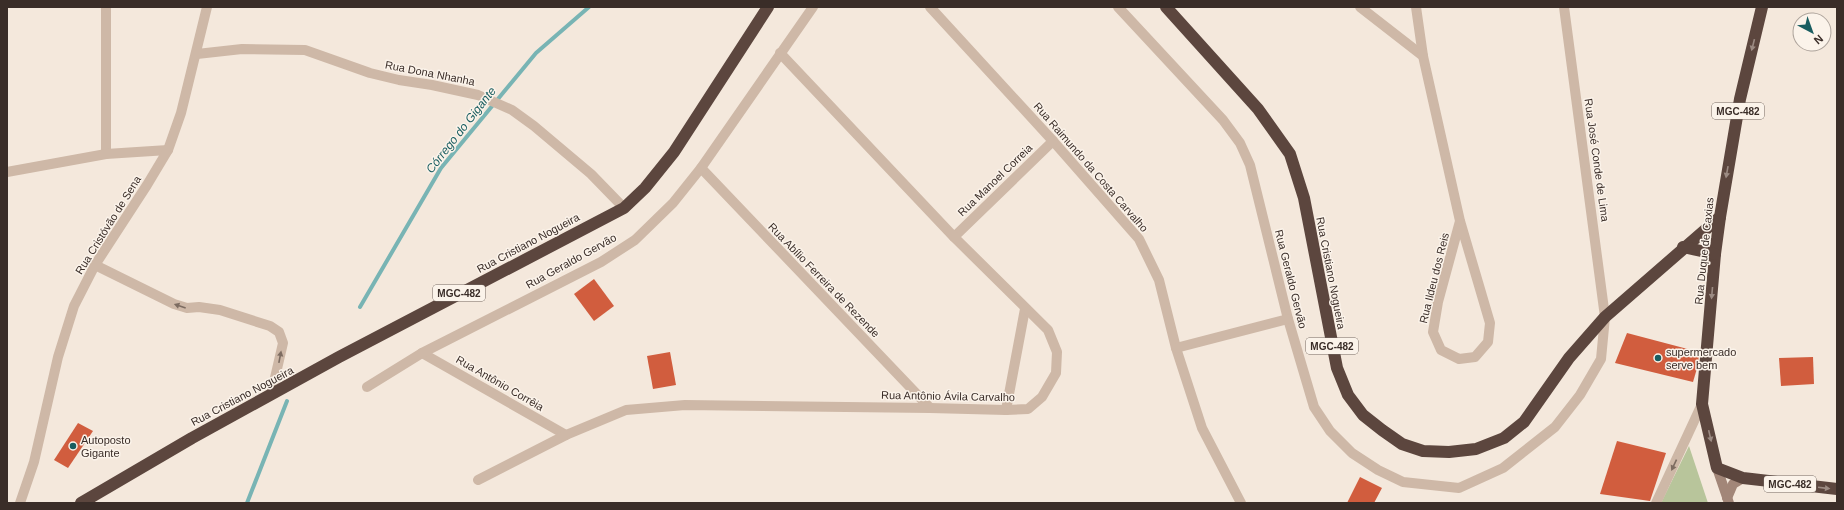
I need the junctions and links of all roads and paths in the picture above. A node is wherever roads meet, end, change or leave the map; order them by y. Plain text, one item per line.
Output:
1 (106, 7) edge
2 (207, 7) edge
3 (768, 7) edge
4 (813, 7) edge
5 (930, 7) edge
6 (1118, 7) edge
7 (1166, 7) edge
8 (1360, 7) edge
9 (1416, 7) edge
10 (1564, 7) edge
11 (1762, 7) edge
12 (780, 53) junction
13 (197, 54) junction
14 (1423, 56) junction
15 (1053, 141) junction
16 (168, 150) junction
17 (106, 154) junction
18 (701, 168) junction
19 (7, 172) edge
20 (624, 208) junction
21 (1720, 217) junction
22 (1460, 221) junction
23 (954, 237) junction
24 (1683, 247) junction
25 (1715, 254) junction
26 (95, 265) junction
27 (1025, 309) junction
28 (1605, 317) junction
29 (1288, 319) junction
30 (1176, 348) junction
31 (422, 353) junction
32 (367, 387) dead end
33 (271, 395) junction
34 (1702, 404) junction
35 (930, 408) junction
36 (1006, 410) junction
37 (566, 435) junction
38 (1717, 468) junction
39 (1743, 478) junction
40 (478, 480) dead end
41 (1837, 489) edge
42 (1728, 500) edge
43 (20, 503) edge
44 (81, 503) edge
45 (1241, 503) edge
46 (1656, 503) edge

1 - 17 street
2 - 13 street, Rua Cristóvão de Sena
3 - 20 highway, Rua Cristiano Nogueira / MGC-482
4 - 12 street, Rua Geraldo Gervão
5 - 15 street, Rua Raimundo da Costa Carvalho
6 - 29 street, Rua Geraldo Gervão
7 - 28 highway, Rua Cristiano Nogueira / MGC-482
8 - 14 street
9 - 14 street, Rua Ildeu dos Reis
10 - 28 street, Rua José Conde de Lima
11 -> 21 highway, Rua Duque de Caxias / MGC-482
12 - 18 street, Rua Geraldo Gervão
12 - 23 street, Rua Antônio Ávila Carvalho
13 - 16 street, Rua Cristóvão de Sena
13 - 20 street, Rua Dona Nhanha
14 - 22 street, Rua Ildeu dos Reis
15 - 23 street, Rua Manoel Correia
15 - 30 street, Rua Raimundo da Costa Carvalho
16 - 17 street
16 - 26 street, Rua Cristóvão de Sena
17 - 19 street
18 - 31 street, Rua Geraldo Gervão
18 - 35 street, Rua Abílio Ferreira de Rezende
20 - 33 highway, Rua Cristiano Nogueira / MGC-482
21 - 24 highway, MGC-482
21 - 25 highway, Rua Duque de Caxias / MGC-482
22 - 22 street, Rua Ildeu dos Reis
23 - 27 street, Rua Antônio Ávila Carvalho
24 - 25 highway
24 - 28 highway, MGC-482
25 -> 34 highway, Rua Duque de Caxias / MGC-482
33 -> 26 street
26 - 43 street, Rua Cristóvão de Sena
27 - 36 street
27 - 36 street, Rua Antônio Ávila Carvalho
28 - 29 street, Rua Geraldo Gervão
29 - 30 street
30 - 45 street, Rua Raimundo da Costa Carvalho
31 - 32 street, Rua Geraldo Gervão
31 - 37 street, Rua Antônio Corrêia
33 - 44 highway, Rua Cristiano Nogueira / MGC-482
34 -> 38 highway, Rua Duque de Caxias / MGC-482
34 -> 46 street
35 - 36 street, Rua Antônio Ávila Carvalho
35 - 37 street, Rua Antônio Ávila Carvalho
37 - 40 street, Rua Antônio Ávila Carvalho
38 - 39 highway, MGC-482
38 - 42 street, Rua Duque de Caxias
39 -> 41 highway, MGC-482
39 - 42 street, Rua Duque de Caxias

